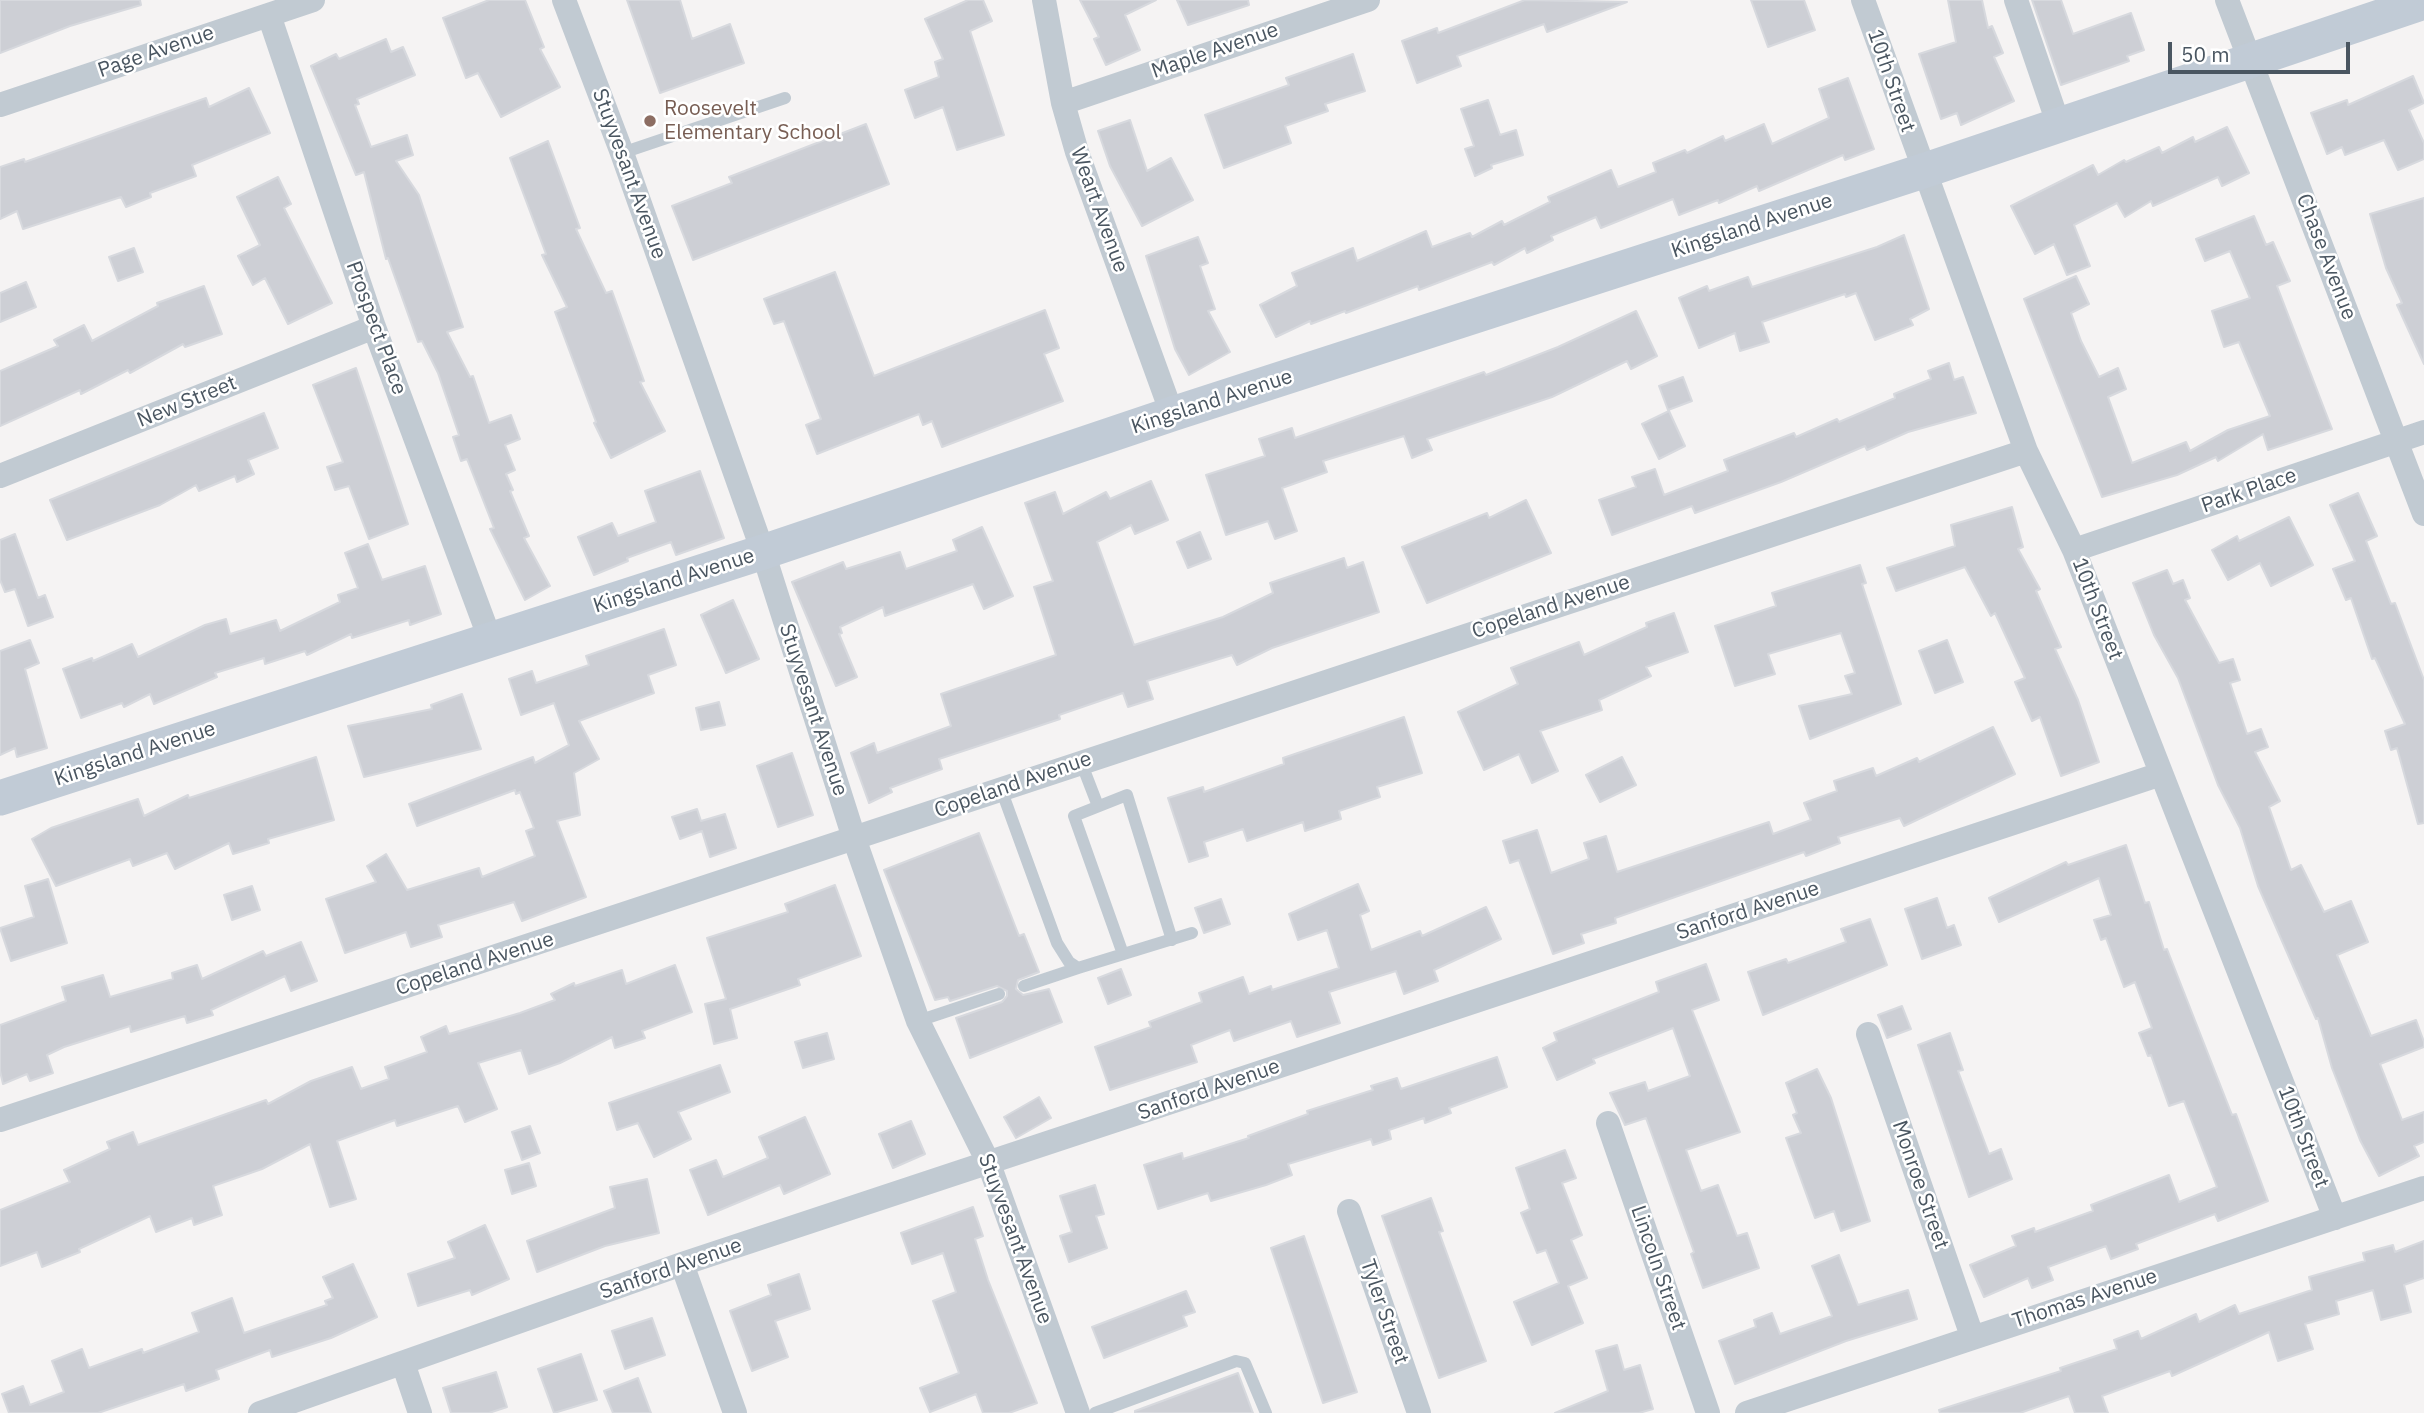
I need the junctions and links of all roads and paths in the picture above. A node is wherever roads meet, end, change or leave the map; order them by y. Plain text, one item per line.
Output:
1 (313, 0) edge
2 (564, 0) edge
3 (1044, 0) edge
4 (1368, 0) edge
5 (1863, 0) edge
6 (2016, 0) edge
7 (2227, 0) edge
8 (2406, 4) edge
9 (269, 15) junction
10 (2251, 59) junction
11 (785, 98) dead end
12 (1063, 103) junction
13 (0, 105) edge
14 (2058, 123) junction
15 (622, 153) junction
16 (1923, 171) junction
17 (374, 327) junction
18 (1172, 414) junction
19 (2424, 432) edge
20 (2396, 441) junction
21 (2026, 451) junction
22 (0, 476) edge
23 (2424, 514) edge
24 (2074, 550) junction
25 (763, 552) junction
26 (490, 639) junction
27 (1081, 762) junction
28 (2161, 774) junction
29 (1001, 789) junction
30 (0, 798) edge
31 (1098, 806) junction
32 (854, 838) junction
33 (1192, 933) dead end
34 (1172, 940) junction
35 (1123, 954) junction
36 (1078, 968) junction
37 (1024, 985) dead end
38 (999, 993) dead end
39 (918, 1021) junction
40 (1868, 1034) dead end
41 (0, 1120) edge
42 (1608, 1123) dead end
43 (989, 1164) junction
44 (2424, 1188) edge
45 (1349, 1211) dead end
46 (2334, 1218) junction
47 (682, 1264) junction
48 (1972, 1336) junction
49 (403, 1363) junction
50 (260, 1413) edge
51 (420, 1413) edge
52 (735, 1413) edge
53 (1078, 1413) edge
54 (1095, 1413) edge
55 (1266, 1413) edge
56 (1419, 1413) edge
57 (1708, 1413) edge
58 (1747, 1413) edge

1 - 9 street, Page Avenue
2 - 15 street, Stuyvesant Avenue
3 - 12 street, Weart Avenue
4 - 12 street, Maple Avenue
5 - 16 street, 10th Street
6 - 14 street
7 - 10 street, Chase Avenue
8 - 10 main road, Kingsland Avenue
9 - 13 street, Page Avenue
9 - 17 street, Prospect Place
10 - 14 main road, Kingsland Avenue
10 - 20 street, Chase Avenue
11 - 15 lane
12 - 18 street, Weart Avenue
14 - 16 main road, Kingsland Avenue
15 - 25 street, Stuyvesant Avenue
16 - 18 main road, Kingsland Avenue
16 - 21 street, 10th Street
17 - 22 street, New Street
17 - 26 street, Prospect Place
18 - 25 main road, Kingsland Avenue
19 - 20 street, Park Place
20 - 23 street, Chase Avenue
20 - 24 street, Park Place
21 - 24 street, 10th Street
21 - 27 street, Copeland Avenue
24 - 28 street, 10th Street
25 - 26 main road, Kingsland Avenue
25 - 32 street, Stuyvesant Avenue
26 - 30 main road, Kingsland Avenue
27 - 29 street, Copeland Avenue
27 - 31 lane
28 - 43 street, Sanford Avenue
28 - 46 street, 10th Street
29 - 32 street, Copeland Avenue
29 - 36 lane
31 - 34 lane
31 - 35 lane
32 - 39 street, Stuyvesant Avenue
32 - 41 street, Copeland Avenue
33 - 34 lane
34 - 35 lane
35 - 36 lane
36 - 37 lane
38 - 39 lane
39 - 43 street, Stuyvesant Avenue
40 - 48 street, Monroe Street
42 - 57 street, Lincoln Street
43 - 47 street, Sanford Avenue
43 - 53 street, Stuyvesant Avenue
44 - 46 street, Thomas Avenue
45 - 56 street, Tyler Street
46 - 48 street, Thomas Avenue
47 - 49 street, Sanford Avenue
47 - 52 street
48 - 58 street, Thomas Avenue
49 - 50 street, Sanford Avenue
49 - 51 street
54 - 55 lane

